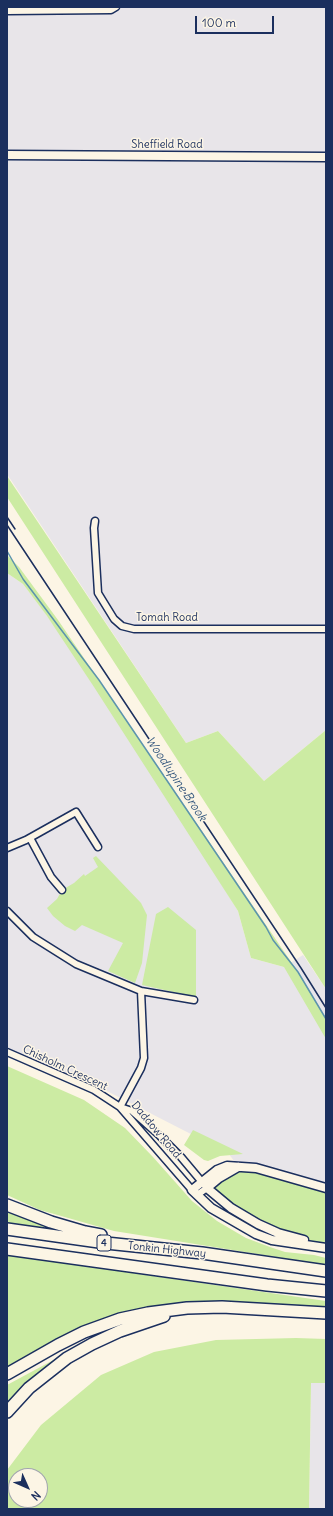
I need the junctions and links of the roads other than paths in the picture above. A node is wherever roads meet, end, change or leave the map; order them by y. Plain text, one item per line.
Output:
1 (116, 7) edge
2 (7, 10) edge
3 (7, 155) edge
4 (326, 157) edge
5 (95, 521) dead end
6 (326, 629) edge
7 (30, 838) junction
8 (98, 847) dead end
9 (7, 848) edge
10 (62, 890) dead end
11 (7, 911) edge
12 (141, 991) junction
13 (194, 1000) dead end
14 (7, 1052) edge
15 (120, 1107) junction
16 (204, 1185) junction
17 (326, 1188) edge
18 (194, 1192) junction
19 (7, 1202) edge
20 (7, 1205) edge
21 (38, 1217) junction
22 (7, 1229) edge
23 (323, 1247) edge
24 (7, 1249) edge
25 (202, 1254) junction
26 (326, 1271) edge
27 (326, 1290) edge
28 (187, 1308) junction
29 (326, 1313) edge
30 (7, 1374) edge
31 (7, 1412) edge

1 - 2 street
3 - 4 main road, Sheffield Road
5 - 6 street, Tomah Road
7 - 8 street
7 - 9 street
7 - 10 street
11 - 12 street
12 - 13 street
12 - 15 street
14 - 15 street, Chisholm Crescent
15 - 16 street, Daddow Road
15 - 18 street, Daddow Road
16 - 17 main road
16 - 18 main road
16 - 23 main road, Daddow Road
18 - 23 main road, Daddow Road
19 - 21 highway
20 - 21 highway
21 - 25 highway
22 - 25 highway, Tonkin Highway / 4
24 - 27 highway, Tonkin Highway / 4
25 - 26 highway, Tonkin Highway / 4
28 - 29 highway
28 - 30 highway
28 - 31 highway

